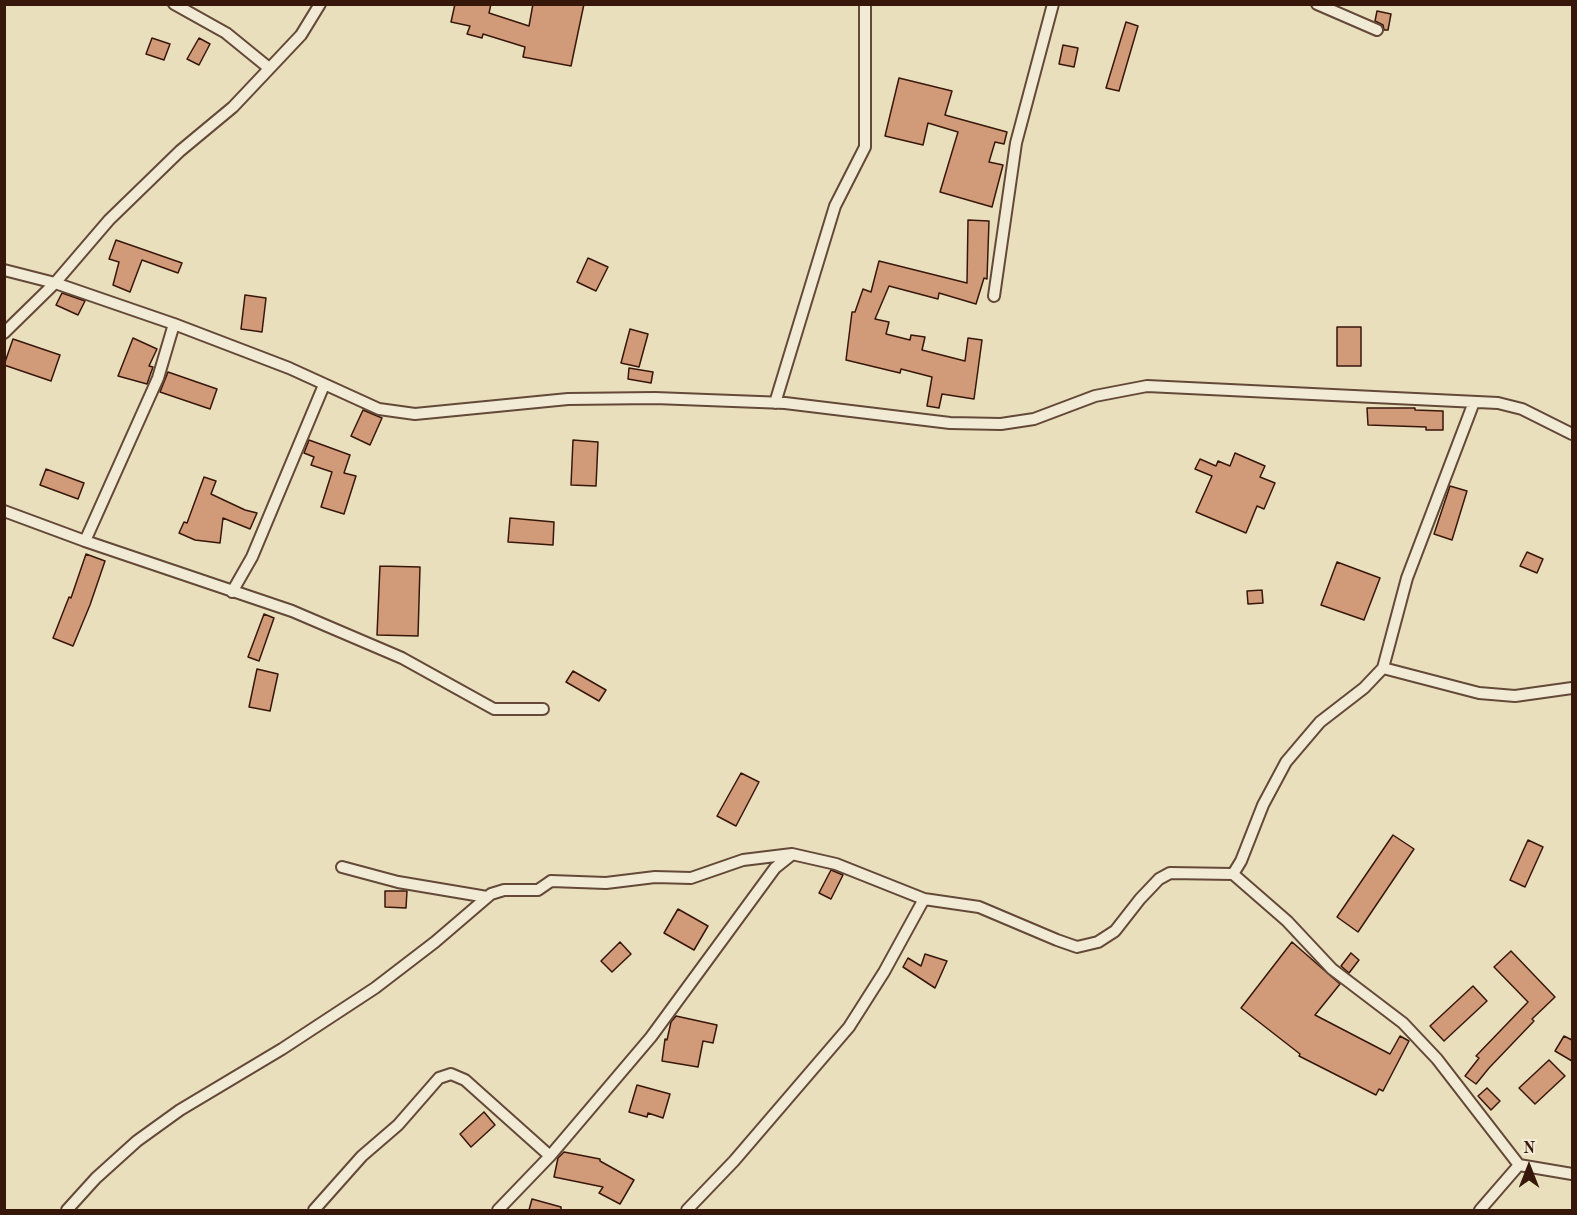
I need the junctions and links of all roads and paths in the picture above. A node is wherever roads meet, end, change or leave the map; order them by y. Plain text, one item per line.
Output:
1 (174, 4) edge
2 (320, 4) edge
3 (866, 4) edge
4 (1053, 4) edge
5 (1317, 4) edge
6 (1377, 30) dead end
7 (269, 68) junction
8 (4, 270) edge
9 (55, 283) junction
10 (994, 297) dead end
11 (174, 324) junction
12 (4, 333) edge
13 (324, 385) junction
14 (775, 402) junction
15 (1474, 402) junction
16 (1572, 434) edge
17 (4, 511) edge
18 (85, 541) junction
19 (232, 592) junction
20 (1383, 668) junction
21 (1572, 688) edge
22 (543, 709) dead end
23 (792, 854) junction
24 (342, 867) dead end
25 (1233, 874) junction
26 (487, 897) junction
27 (924, 898) junction
28 (550, 1156) junction
29 (1519, 1164) junction
30 (1572, 1173) edge
31 (67, 1210) edge
32 (314, 1210) edge
33 (498, 1210) edge
34 (687, 1210) edge
35 (1480, 1210) edge

1 - 7 street
2 - 7 street
3 - 14 street
4 - 10 street
5 - 6 street
7 - 9 street
8 - 9 street
9 - 11 street
9 - 12 street
11 - 13 street
11 - 18 street
13 - 14 street
13 - 19 street
14 - 15 street
15 - 16 street
15 - 20 street
17 - 18 street
18 - 19 street
19 - 22 street
20 - 21 street
20 - 25 street
23 - 26 street
23 - 27 street
23 - 28 street
24 - 26 street
25 - 27 street
25 - 29 street
26 - 31 street
27 - 34 street
28 - 32 street
28 - 33 street
29 - 30 street
29 - 35 street

